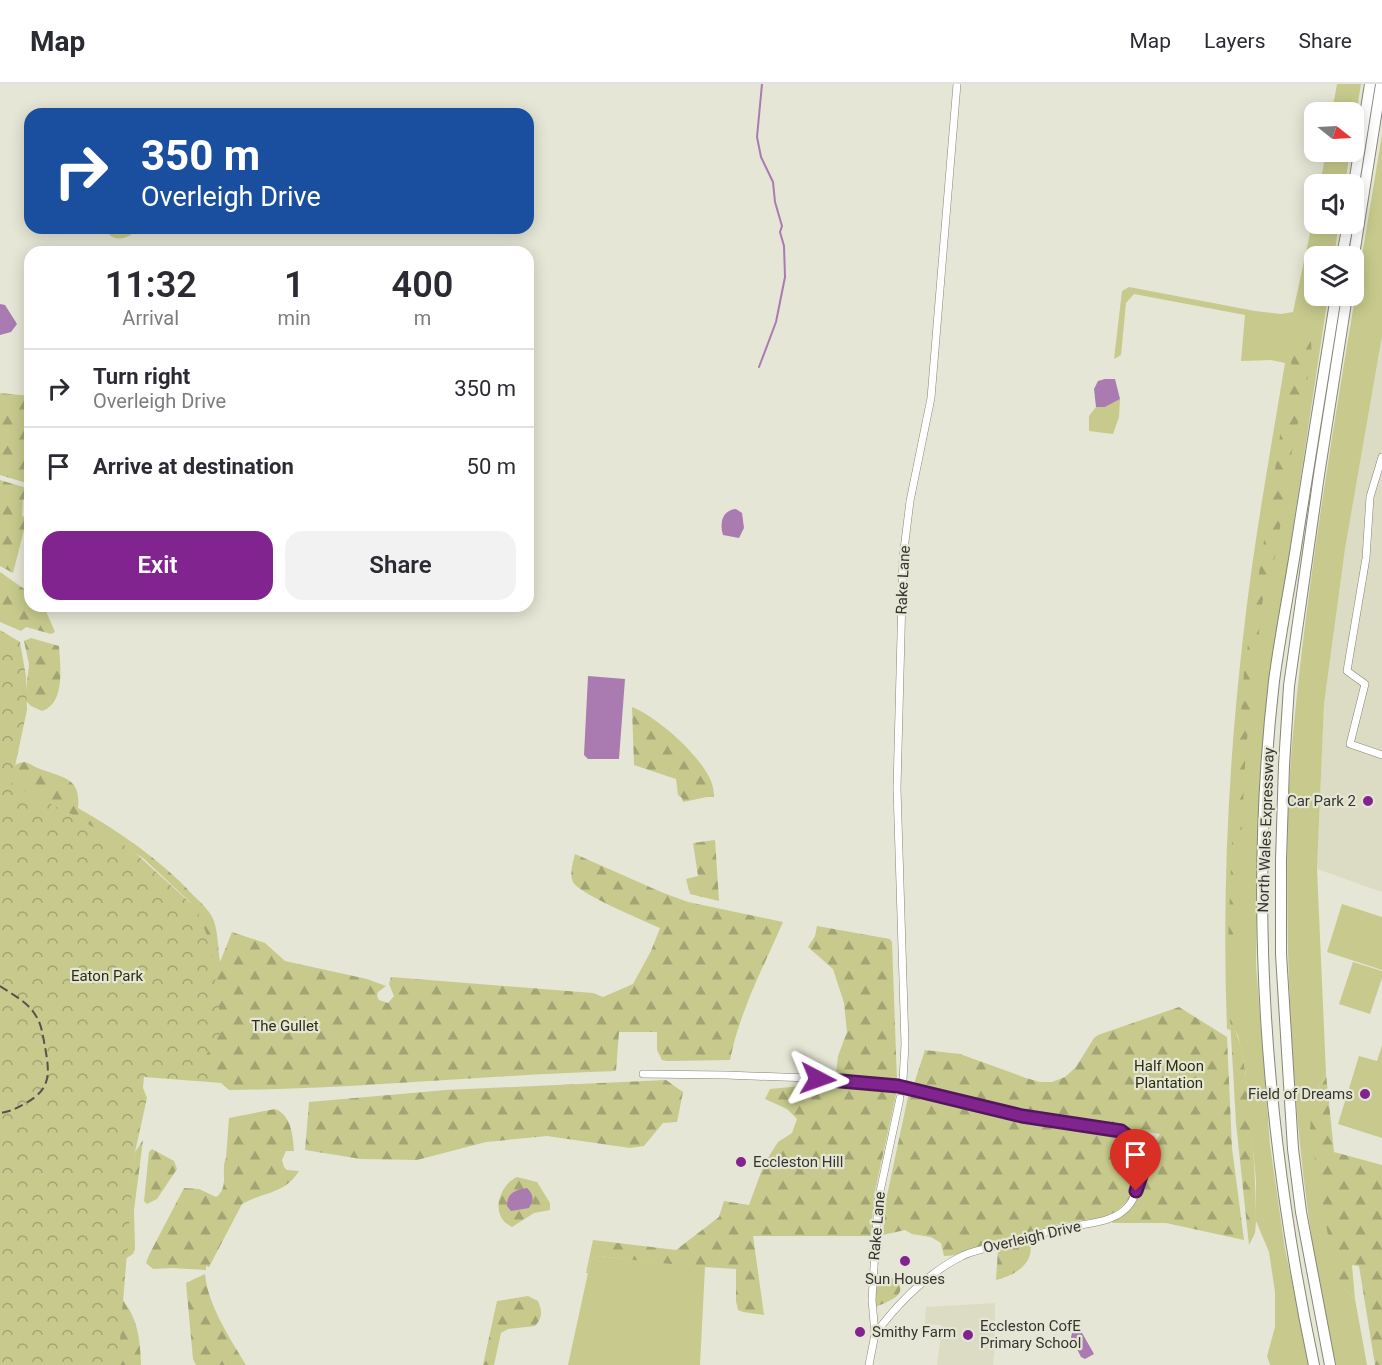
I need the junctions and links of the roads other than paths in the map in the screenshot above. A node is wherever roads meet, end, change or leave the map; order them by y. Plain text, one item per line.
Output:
1 (957, 84) edge
2 (1369, 84) edge
3 (1381, 84) edge
4 (1356, 174) edge
5 (1355, 246) edge
6 (1334, 306) edge
7 (1345, 306) edge
8 (1382, 457) edge
9 (1382, 755) edge
10 (643, 1074) dead end
11 (903, 1080) dead end
12 (900, 1098) dead end
13 (1121, 1131) junction
14 (1143, 1135) dead end
15 (875, 1334) junction
16 (869, 1365) edge
17 (1314, 1365) edge
18 (1330, 1365) edge

1 - 11 street, Rake Lane
2 - 4 highway
3 - 5 highway
6 - 17 highway, North Wales Expressway
7 - 18 highway, North Wales Expressway
8 - 9 street
10 - 13 street
12 - 15 street, Rake Lane
13 - 14 street
13 - 15 street, Overleigh Drive
15 - 16 street, Rake Lane

